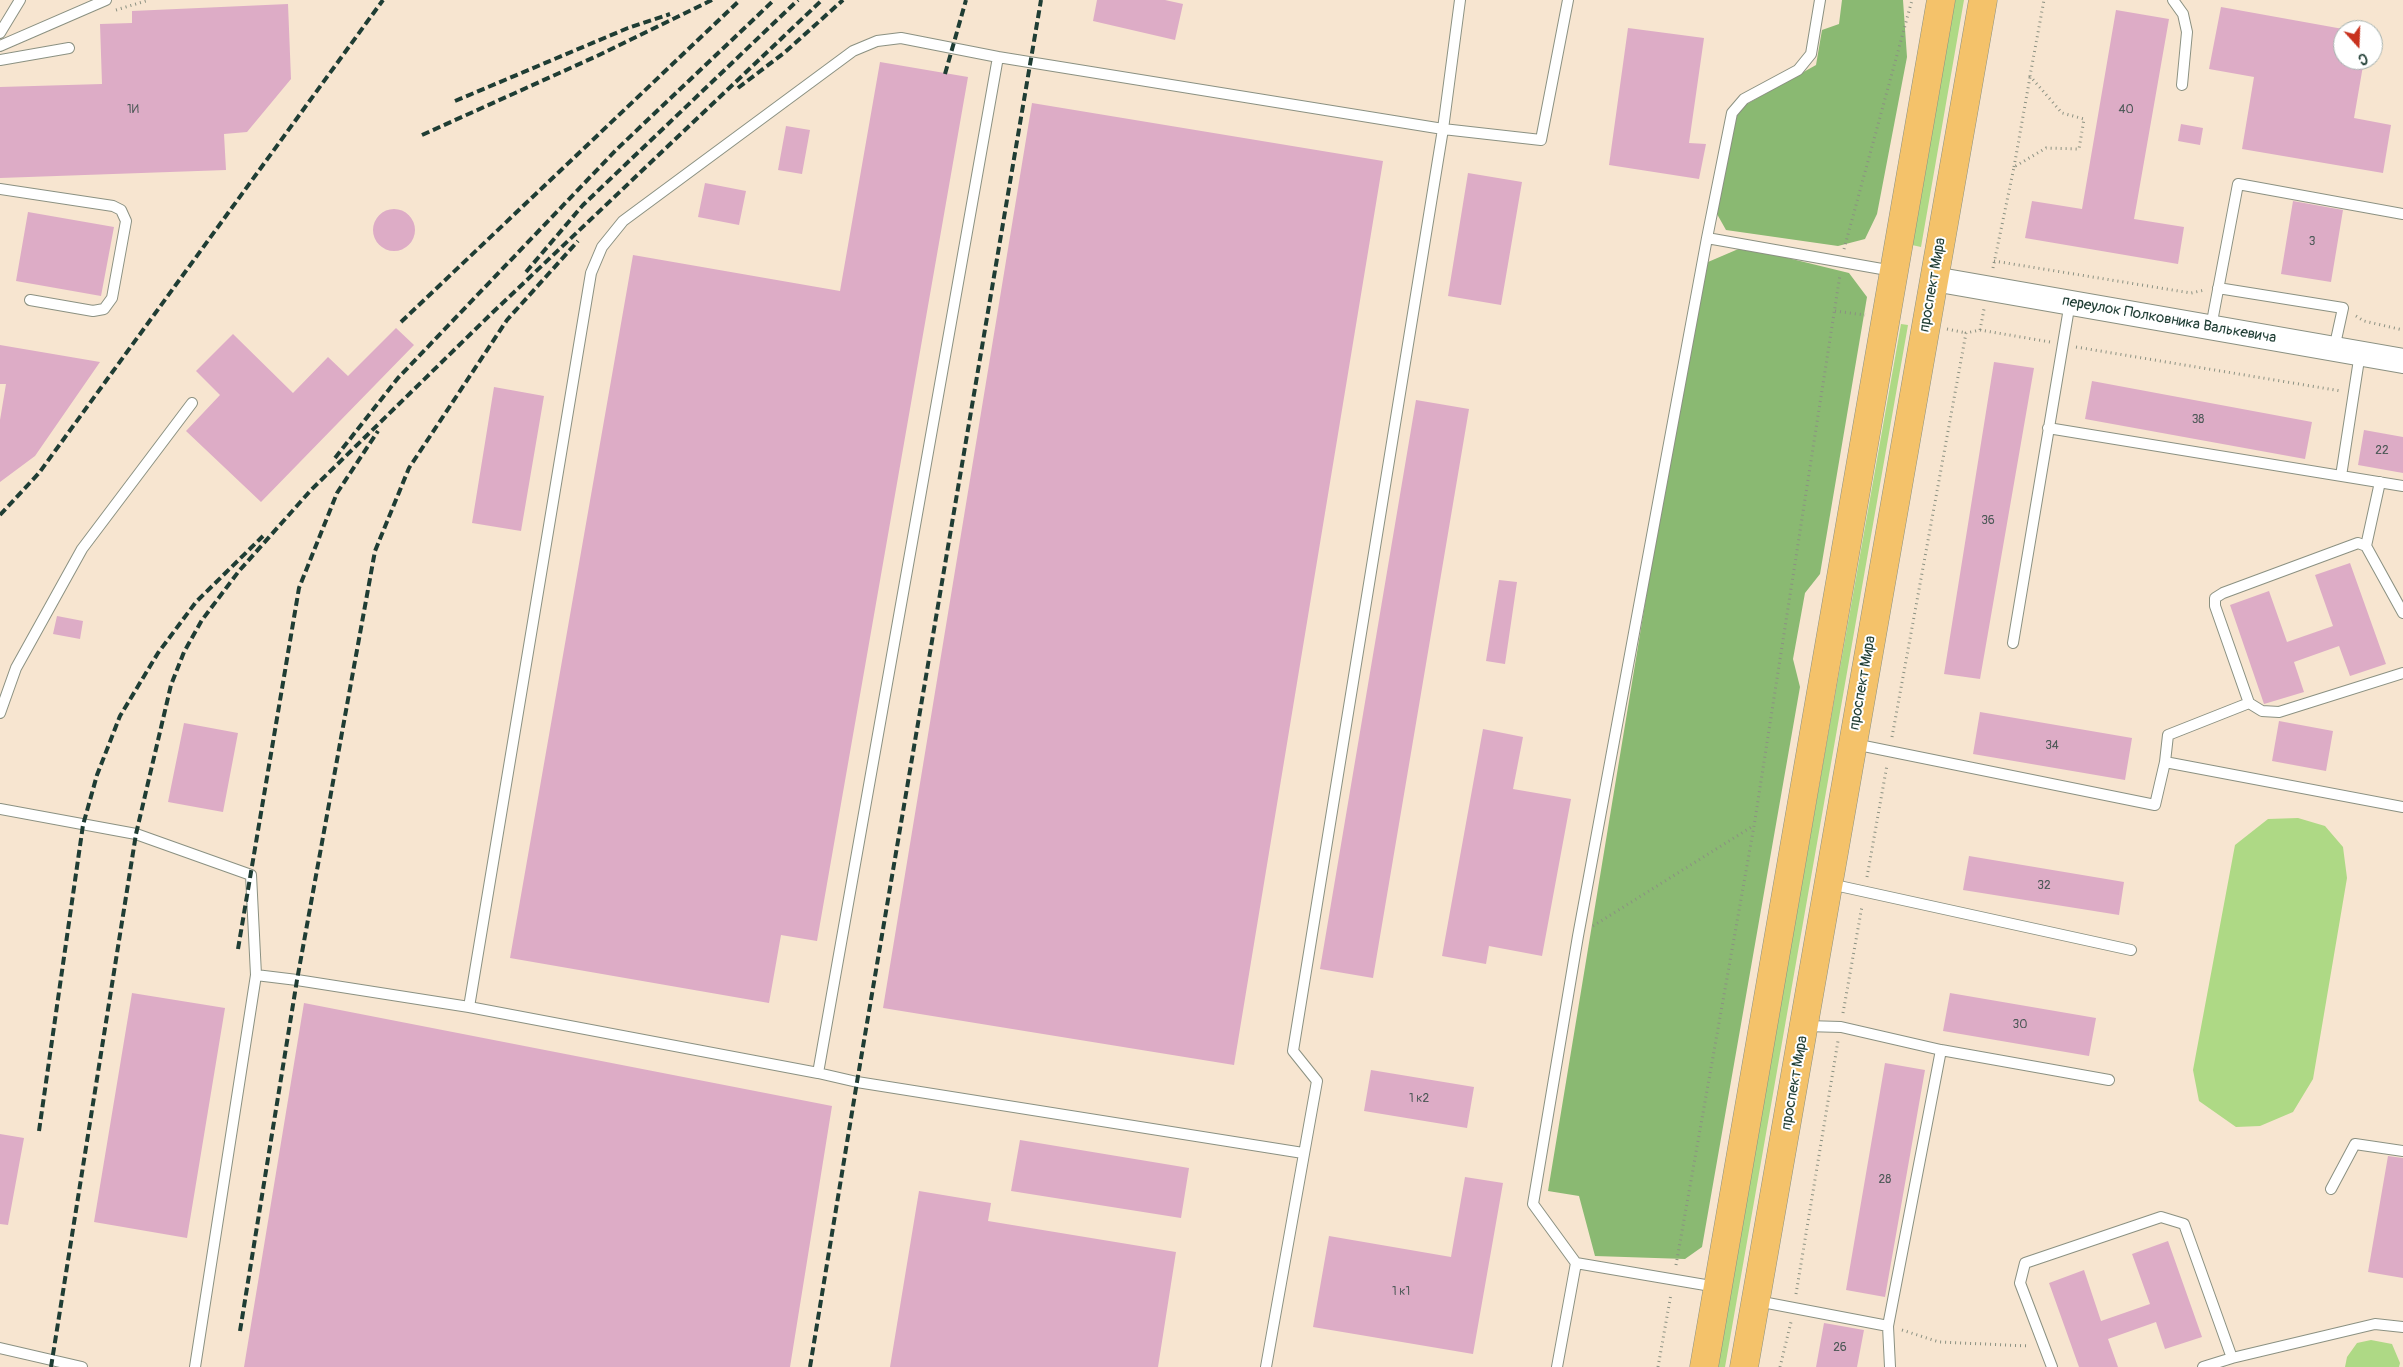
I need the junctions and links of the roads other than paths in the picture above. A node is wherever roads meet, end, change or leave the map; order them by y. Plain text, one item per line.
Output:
1 (20, 0) edge
2 (106, 0) edge
3 (1460, 0) edge
4 (1568, 0) edge
5 (1820, 0) edge
6 (1941, 0) edge
7 (1983, 0) edge
8 (2173, 0) edge
9 (0, 33) edge
10 (0, 46) edge
11 (69, 48) dead end
12 (998, 57) junction
13 (0, 60) edge
14 (2182, 85) dead end
15 (1443, 129) junction
16 (0, 189) edge
17 (2403, 214) edge
18 (1707, 238) junction
19 (1895, 271) junction
20 (1934, 279) junction
21 (2218, 288) junction
22 (30, 300) dead end
23 (2070, 302) junction
24 (2211, 327) junction
25 (2334, 349) junction
26 (2360, 353) junction
27 (2403, 361) edge
28 (192, 403) dead end
29 (2048, 428) junction
30 (2341, 476) junction
31 (2380, 482) junction
32 (2403, 486) edge
33 (2366, 546) junction
34 (2403, 613) edge
35 (2013, 643) dead end
36 (2403, 673) edge
37 (2249, 703) junction
38 (0, 713) edge
39 (1853, 744) junction
40 (2165, 762) junction
41 (2403, 807) edge
42 (0, 809) edge
43 (1828, 884) junction
44 (2131, 950) dead end
45 (256, 975) junction
46 (469, 1007) junction
47 (1805, 1026) junction
48 (1941, 1050) junction
49 (818, 1073) junction
50 (2109, 1080) dead end
51 (2403, 1151) edge
52 (1303, 1153) junction
53 (2330, 1189) dead end
54 (1576, 1263) junction
55 (1718, 1287) junction
56 (1756, 1301) junction
57 (1888, 1326) junction
58 (2403, 1327) edge
59 (0, 1348) edge
60 (2232, 1358) junction
61 (82, 1367) edge
62 (195, 1367) edge
63 (1266, 1367) edge
64 (1557, 1367) edge
65 (1704, 1367) edge
66 (1744, 1367) edge
67 (1890, 1367) edge
68 (2052, 1367) edge
69 (2203, 1367) edge

1 - 9 lane
2 - 10 lane
3 - 15 lane
4 - 15 lane
5 - 18 lane
6 - 19 main road
7 - 20 main road, проспект Мира
8 - 14 lane
11 - 13 lane
12 - 15 lane
12 - 46 lane
12 - 49 lane
15 - 52 lane
16 - 22 lane
17 - 21 lane
18 - 19 lane
18 - 54 lane
19 - 20 main road
19 - 55 main road
20 - 23 street, переулок Полковника Валькевича
20 - 39 main road, проспект Мира
21 - 24 lane
21 - 25 lane
23 - 24 street, переулок Полковника Валькевича
23 - 29 lane
24 - 25 street, переулок Полковника Валькевича
25 - 26 street, переулок Полковника Валькевича
26 - 27 street, переулок Полковника Валькевича
26 - 30 lane
28 - 38 lane
29 - 30 lane
29 - 35 lane
30 - 31 lane
31 - 32 lane
31 - 33 lane
33 - 34 lane
33 - 37 lane
36 - 37 lane
37 - 40 lane
39 - 40 lane
39 - 43 main road, проспект Мира
40 - 41 lane
42 - 45 lane
43 - 44 lane
43 - 47 main road, проспект Мира
45 - 46 lane
45 - 62 lane
46 - 49 lane
47 - 48 lane
47 - 56 main road, проспект Мира
48 - 50 lane
48 - 57 lane
49 - 52 lane
51 - 53 lane
52 - 63 lane
54 - 55 lane
54 - 64 lane
55 - 65 main road
56 - 57 lane
56 - 66 main road, проспект Мира
57 - 67 lane
58 - 60 lane
59 - 61 lane
60 - 68 lane
60 - 69 lane

